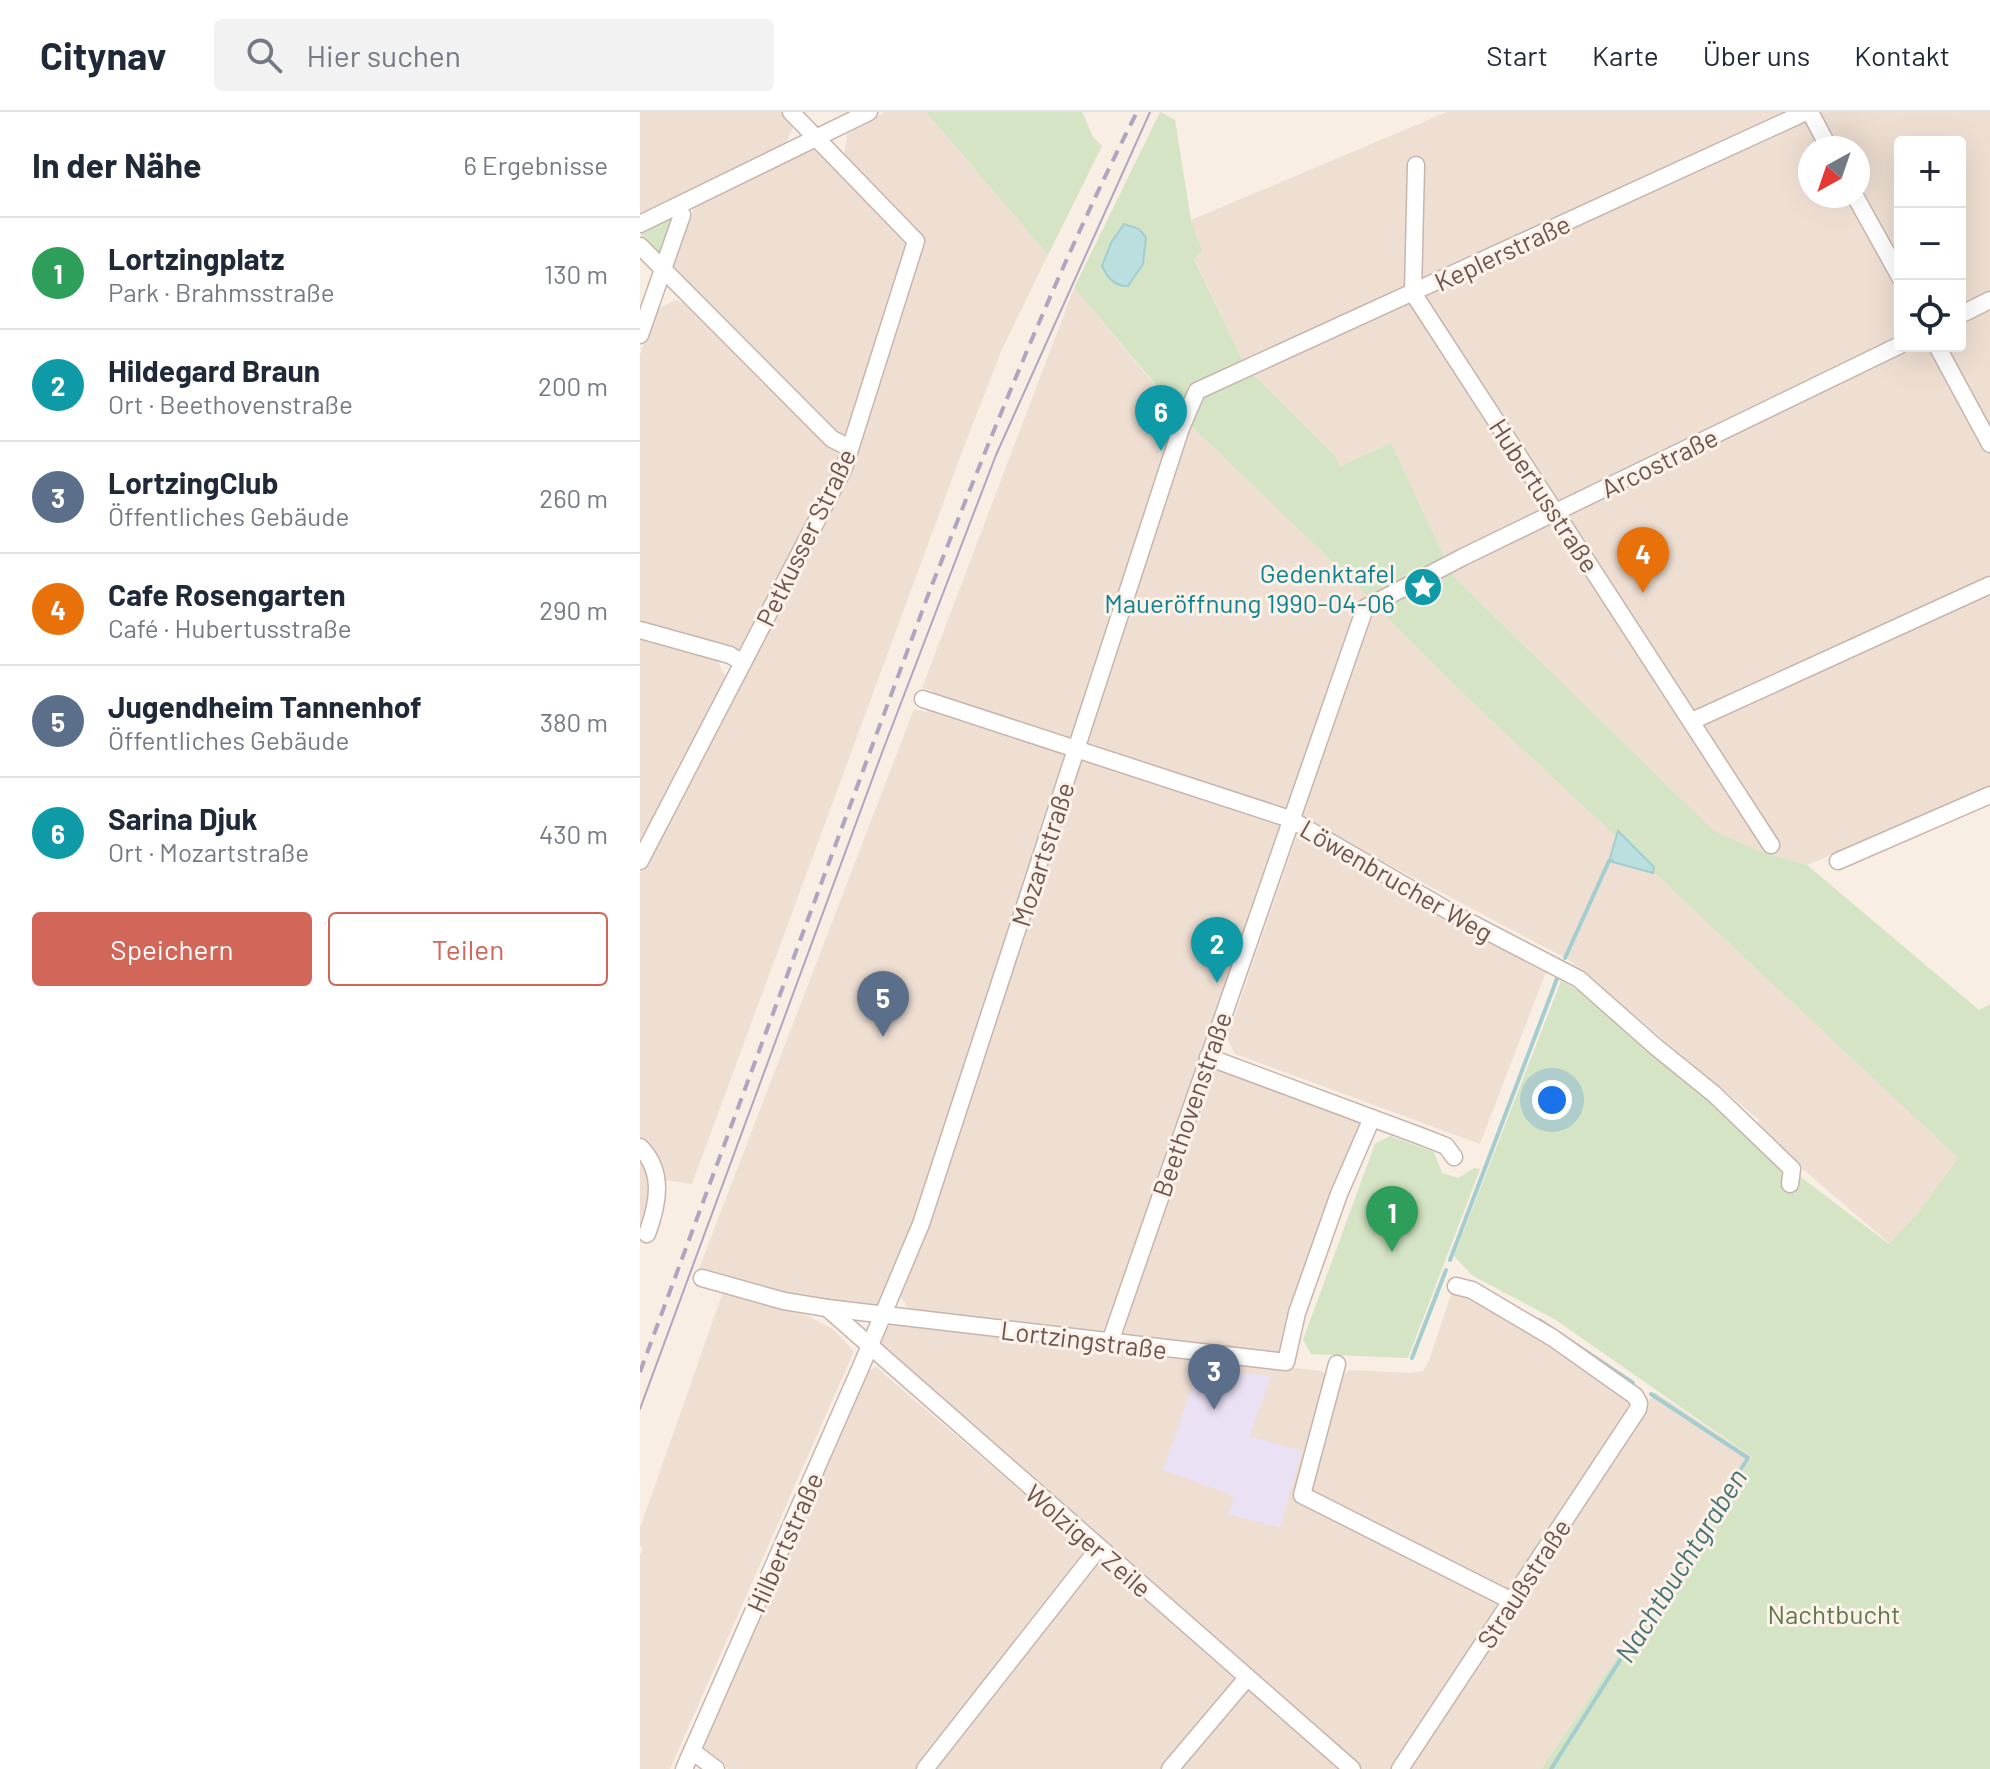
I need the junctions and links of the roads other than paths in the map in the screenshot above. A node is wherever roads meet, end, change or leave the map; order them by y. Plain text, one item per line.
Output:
1 (791, 112) edge
2 (869, 112) edge
3 (1808, 112) edge
4 (1822, 136) edge
5 (816, 138) junction
6 (1416, 165) dead end
7 (678, 206) junction
8 (1862, 208) edge
9 (640, 224) edge
10 (640, 246) edge
11 (1894, 266) edge
12 (664, 269) junction
13 (1413, 293) junction
14 (1990, 300) edge
15 (1966, 312) edge
16 (640, 335) edge
17 (1894, 348) edge
18 (1940, 352) edge
19 (1197, 391) joint
20 (1990, 444) edge
21 (850, 448) junction
22 (1556, 512) junction
23 (1990, 585) edge
24 (1376, 601) joint
25 (640, 630) edge
26 (743, 663) junction
27 (923, 699) dead end
28 (1692, 721) junction
29 (1076, 749) junction
30 (1990, 795) edge
31 (1290, 819) junction
32 (1771, 845) dead end
33 (640, 861) edge
34 (1838, 861) dead end
35 (1208, 1057) junction
36 (1372, 1118) junction
37 (640, 1147) edge
38 (1454, 1157) dead end
39 (1790, 1184) dead end
40 (647, 1234) dead end
41 (702, 1278) dead end
42 (1456, 1286) dead end
43 (827, 1308) junction
44 (883, 1314) junction
45 (1110, 1342) junction
46 (869, 1348) junction
47 (1337, 1364) dead end
48 (1098, 1549) junction
49 (1510, 1600) junction
50 (1247, 1678) junction
51 (692, 1751) junction
52 (684, 1769) edge
53 (716, 1769) edge
54 (925, 1769) edge
55 (1170, 1769) edge
56 (1352, 1769) edge
57 (1400, 1769) edge

1 - 5 street
2 - 5 street
3 - 4 street
3 - 13 street, Keplerstraße
5 - 7 street
5 - 21 street, Petkusser Straße
6 - 13 street
7 - 9 street
7 - 12 street
8 - 11 street
10 - 12 street
12 - 16 street
12 - 21 street
13 - 19 street, Keplerstraße
13 - 22 street, Hubertusstraße
14 - 15 street
17 - 22 street, Arcostraße
18 - 20 street
19 - 29 street, Mozartstraße
21 - 26 street, Petkusser Straße
22 - 24 street, Arcostraße
22 - 28 street, Hubertusstraße
23 - 28 street
24 - 31 street, Beethovenstraße
25 - 26 street
26 - 33 street, Petkusser Straße
27 - 29 street, Löwenbrucher Weg
28 - 32 street, Hubertusstraße
29 - 31 street, Löwenbrucher Weg
29 - 44 street, Mozartstraße
30 - 34 street
31 - 35 street, Beethovenstraße
31 - 39 street, Löwenbrucher Weg
35 - 36 street
35 - 45 street, Beethovenstraße
36 - 38 street
36 - 45 street, Lortzingstraße
37 - 40 street
41 - 43 street
42 - 49 street, Straußstraße
43 - 44 street
43 - 46 street, Wolziger Zeile
44 - 45 street, Lortzingstraße
44 - 46 street, Hilbertstraße
46 - 48 street, Wolziger Zeile
46 - 51 street, Hilbertstraße
47 - 49 street
48 - 50 street, Wolziger Zeile
48 - 54 street
49 - 57 street, Straußstraße
50 - 55 street
50 - 56 street, Wolziger Zeile
51 - 52 street, Hilbertstraße
51 - 53 street

